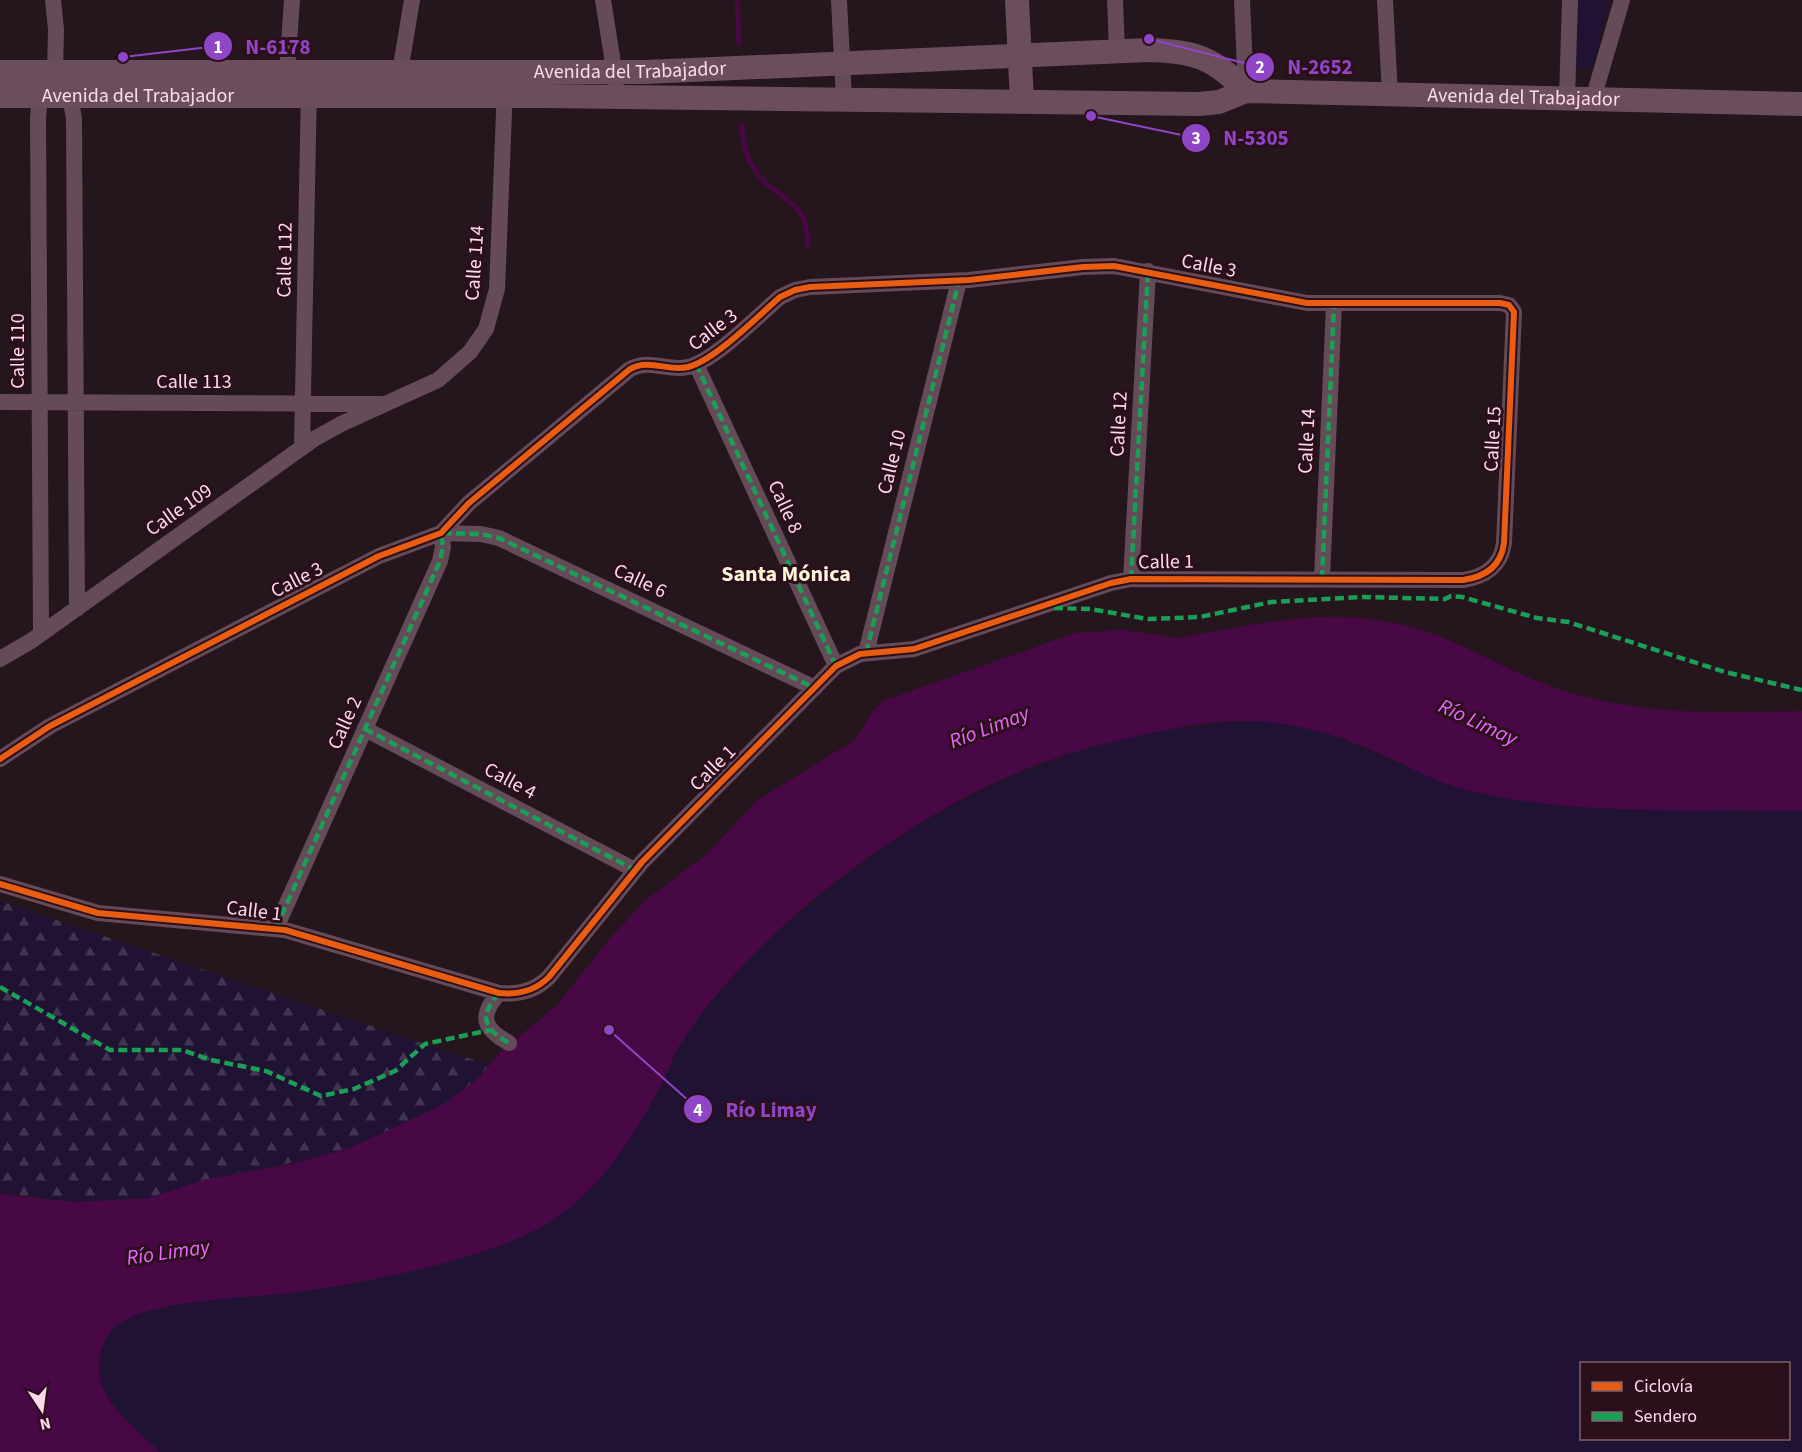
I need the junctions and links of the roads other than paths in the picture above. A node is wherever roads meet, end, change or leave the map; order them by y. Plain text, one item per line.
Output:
1 (53, 0) edge
2 (292, 0) edge
3 (412, 0) edge
4 (603, 0) edge
5 (839, 0) edge
6 (1017, 0) edge
7 (1115, 0) edge
8 (1242, 0) edge
9 (1385, 0) edge
10 (1570, 0) edge
11 (1622, 0) edge
12 (1117, 51) junction
13 (1020, 55) junction
14 (842, 63) junction
15 (0, 72) edge
16 (55, 72) junction
17 (298, 72) junction
18 (400, 72) junction
19 (505, 72) junction
20 (614, 72) junction
21 (1246, 91) junction
22 (1390, 95) junction
23 (0, 96) edge
24 (40, 96) junction
25 (72, 96) junction
26 (309, 96) junction
27 (504, 96) junction
28 (618, 98) junction
29 (1567, 98) junction
30 (1593, 99) junction
31 (844, 100) junction
32 (1022, 102) junction
33 (1802, 104) edge
34 (1148, 271) junction
35 (958, 281) junction
36 (1334, 304) junction
37 (1512, 308) joint
38 (696, 364) junction
39 (0, 402) edge
40 (40, 402) junction
41 (76, 402) junction
42 (303, 404) junction
43 (387, 404) junction
44 (302, 448) junction
45 (441, 532) junction
46 (1492, 569) joint
47 (1131, 579) junction
48 (1322, 579) junction
49 (77, 609) junction
50 (41, 634) junction
51 (866, 653) junction
52 (0, 659) edge
53 (836, 666) junction
54 (815, 688) junction
55 (365, 729) junction
56 (0, 759) edge
57 (635, 870) junction
58 (0, 884) edge
59 (276, 928) junction
60 (499, 993) junction
61 (509, 1043) dead end

1 - 16 street
2 - 17 street, Calle 112
3 - 18 street
4 - 20 street
5 - 14 street
6 - 13 street
7 - 12 street
8 - 21 street
9 - 22 street
10 - 29 street
11 - 30 street
12 - 13 street, Avenida del Trabajador
12 - 21 street, Avenida del Trabajador
13 - 14 street, Avenida del Trabajador
13 - 32 street
14 - 20 street, Avenida del Trabajador
14 - 31 street
15 - 16 street, Avenida del Trabajador
16 - 17 street, Avenida del Trabajador
16 - 24 street, Calle 110
16 - 25 street
17 - 18 street, Avenida del Trabajador
17 - 26 street, Calle 112
18 - 19 street, Avenida del Trabajador
19 - 20 street, Avenida del Trabajador
19 - 27 street, Calle 114
20 - 28 street
21 - 22 street, Avenida del Trabajador
21 - 32 street, Avenida del Trabajador
22 - 29 street, Avenida del Trabajador
23 - 24 street, Avenida del Trabajador
24 - 25 street, Avenida del Trabajador
24 - 40 street, Calle 110
25 - 26 street, Avenida del Trabajador
25 - 41 street
26 - 27 street, Avenida del Trabajador
26 - 42 street, Calle 112
27 - 28 street, Avenida del Trabajador
27 - 43 street, Calle 114
28 - 31 street, Avenida del Trabajador
29 - 30 street, Avenida del Trabajador
30 - 33 street, Avenida del Trabajador
31 - 32 street, Avenida del Trabajador
34 - 35 street, Calle 3
34 - 36 street, Calle 3
34 - 47 street, Calle 12
35 - 38 street, Calle 3
35 - 51 street, Calle 10
36 - 37 street, Calle 3
36 - 48 street, Calle 14
37 - 46 street, Calle 15
38 - 45 street, Calle 3
38 - 53 street, Calle 8
39 - 40 street, Calle 113
40 - 41 street, Calle 113
40 - 50 street, Calle 110
41 - 42 street, Calle 113
41 - 49 street
42 - 43 street, Calle 113
42 - 44 street, Calle 112
43 - 44 street, Calle 109
44 - 49 street, Calle 109
45 - 54 street, Calle 6
45 - 55 street, Calle 2
45 - 56 street, Calle 3
46 - 48 street, Calle 1
47 - 48 street, Calle 1
47 - 51 street, Calle 1
49 - 50 street, Calle 109
50 - 52 street, Calle 109
51 - 53 street, Calle 1
53 - 54 street, Calle 1
54 - 57 street, Calle 1
55 - 57 street, Calle 4
55 - 59 street, Calle 2
57 - 60 street, Calle 1
58 - 59 street, Calle 1
59 - 60 street, Calle 1
60 - 61 street

